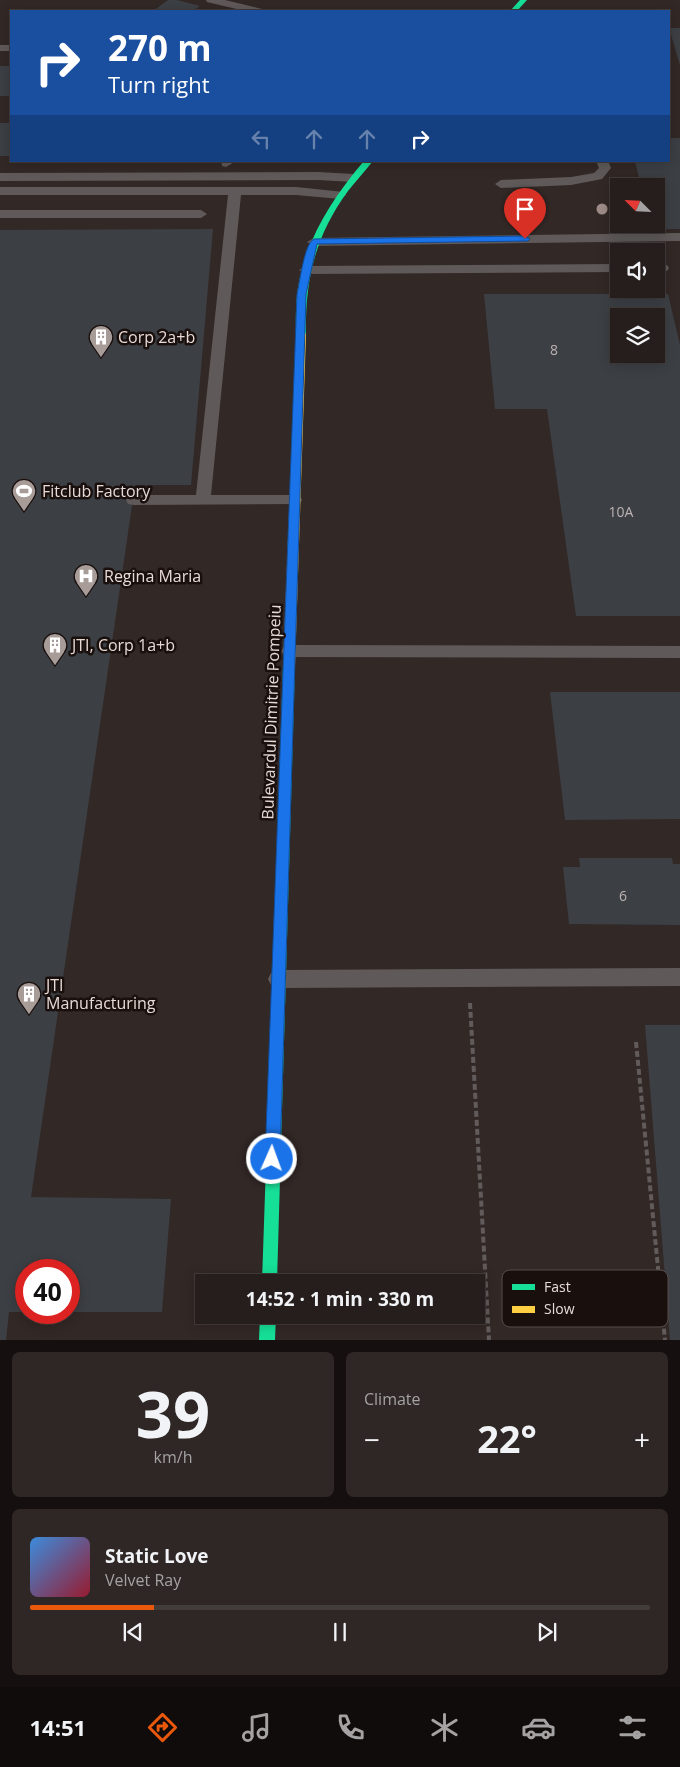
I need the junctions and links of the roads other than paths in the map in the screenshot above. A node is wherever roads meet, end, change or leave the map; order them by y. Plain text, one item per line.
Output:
1 (211, 0) edge
2 (524, 0) edge
3 (254, 10) edge
4 (514, 10) edge
5 (368, 162) edge
6 (602, 162) edge
7 (227, 166) edge
8 (0, 176) edge
9 (353, 178) junction
10 (502, 184) dead end
11 (235, 191) junction
12 (1, 195) edge
13 (340, 195) junction
14 (0, 214) edge
15 (201, 214) dead end
16 (680, 236) edge
17 (314, 242) junction
18 (610, 268) edge
19 (306, 270) junction
20 (134, 500) dead end
21 (203, 500) junction
22 (294, 500) junction
23 (290, 651) junction
24 (680, 652) edge
25 (680, 977) edge
26 (278, 979) junction
27 (269, 1274) edge
28 (268, 1324) edge
29 (267, 1340) edge

1 - 3 lane
2 - 4 street
5 - 9 street, Bulevardul Dimitrie Pompeiu
6 - 10 lane
7 - 8 lane
7 - 9 lane
9 - 13 street, Bulevardul Dimitrie Pompeiu
11 - 12 lane
11 - 13 lane
11 - 21 lane
13 - 17 street, Bulevardul Dimitrie Pompeiu
14 - 15 lane
16 - 17 lane
17 - 19 street, Bulevardul Dimitrie Pompeiu
18 - 19 lane
19 - 22 street, Bulevardul Dimitrie Pompeiu
20 - 21 lane
21 - 22 lane
22 - 23 street, Bulevardul Dimitrie Pompeiu
23 - 24 lane
23 - 26 street, Bulevardul Dimitrie Pompeiu
25 - 26 lane
26 - 27 street, Bulevardul Dimitrie Pompeiu
28 - 29 street

